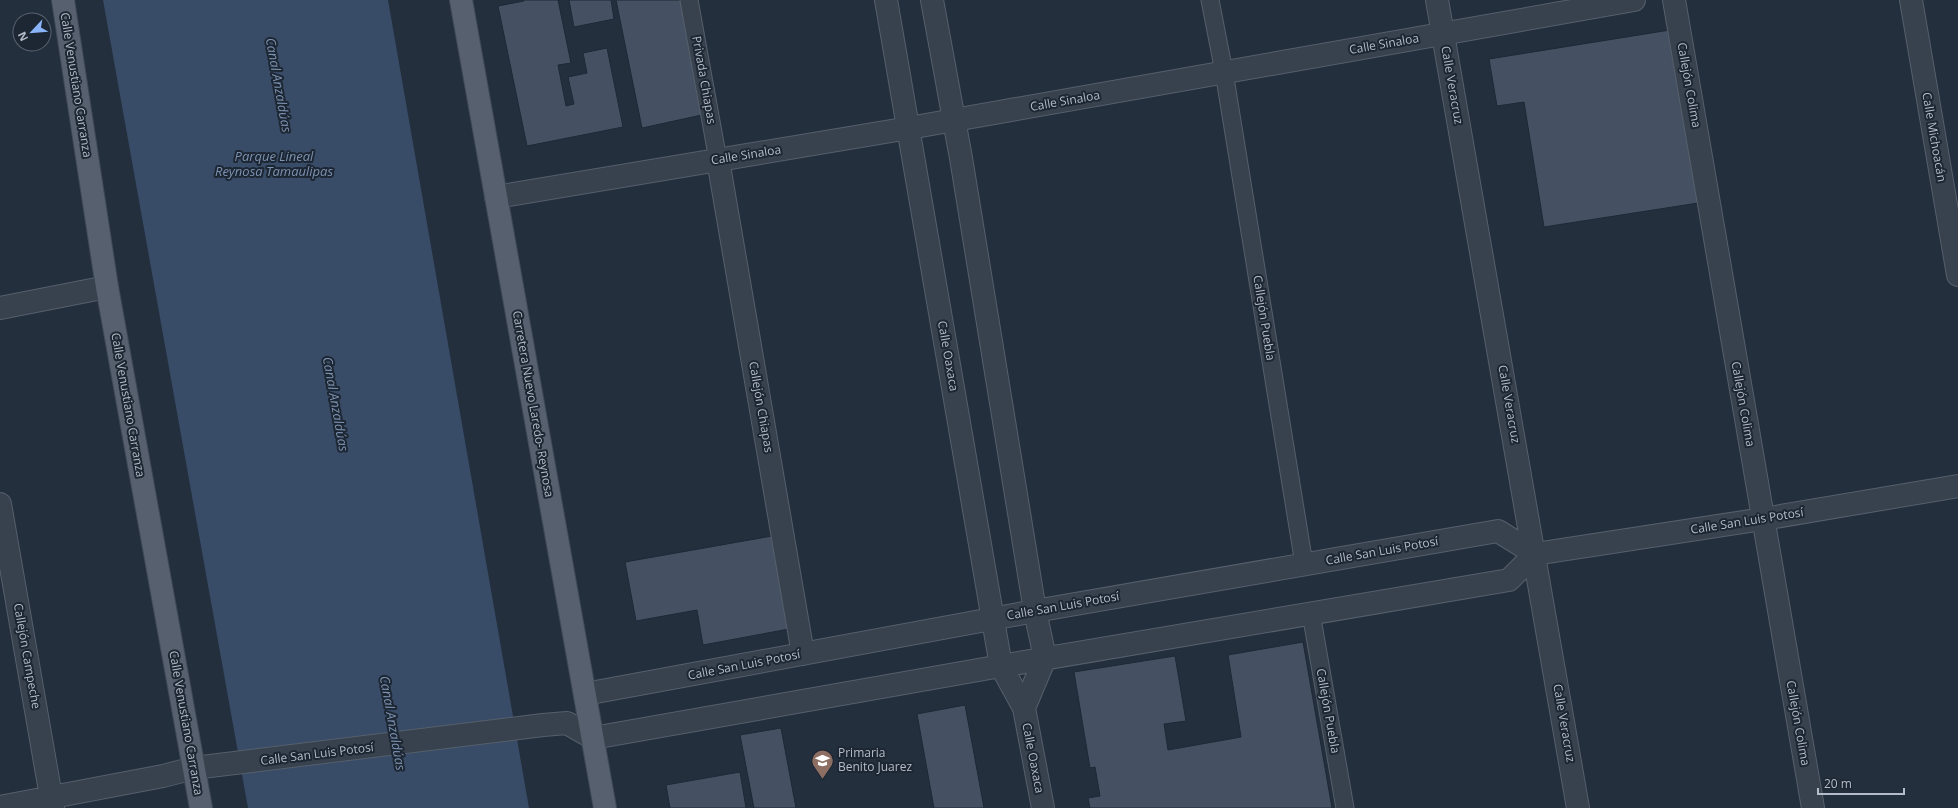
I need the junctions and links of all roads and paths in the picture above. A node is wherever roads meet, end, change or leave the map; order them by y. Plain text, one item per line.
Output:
1 (63, 0) edge
2 (461, 0) edge
3 (689, 0) edge
4 (886, 0) edge
5 (932, 0) edge
6 (1210, 0) edge
7 (1437, 0) edge
8 (1634, 0) edge
9 (1674, 0) edge
10 (1911, 0) edge
11 (1443, 34) junction
12 (1224, 72) junction
13 (954, 120) junction
14 (909, 128) junction
15 (718, 160) junction
16 (496, 197) junction
17 (1958, 275) edge
18 (107, 287) junction
19 (0, 308) edge
20 (1958, 486) edge
21 (0, 504) edge
22 (1763, 519) junction
23 (1535, 554) junction
24 (1304, 564) junction
25 (1035, 611) junction
26 (1310, 613) junction
27 (994, 619) junction
28 (803, 654) junction
29 (1045, 658) junction
30 (1001, 666) junction
31 (585, 694) junction
32 (1024, 708) junction
33 (567, 723) junction
34 (593, 738) junction
35 (194, 768) junction
36 (52, 802) edge
37 (0, 807) edge
38 (201, 808) edge
39 (605, 808) edge
40 (1043, 808) edge
41 (1345, 808) edge
42 (1578, 808) edge
43 (1813, 808) edge

1 - 18 main road, Calle Venustiano Carranza
2 - 16 main road, Carretera Nuevo Laredo- Reynosa
3 - 15 lane, Privada Chiapas
4 - 14 street, Calle Oaxaca
5 - 13 street
6 - 12 lane, Callejón Puebla
7 - 11 street, Calle Veracruz
8 - 11 street, Calle Sinaloa
9 - 22 street, Callejón Colima
10 - 17 street, Calle Michoacán
11 - 12 street, Calle Sinaloa
11 - 23 street, Calle Veracruz
12 - 13 street, Calle Sinaloa
12 - 24 lane, Callejón Puebla
13 - 14 street, Calle Sinaloa
13 - 25 street
14 - 15 street, Calle Sinaloa
14 - 27 street, Calle Oaxaca
15 - 16 street, Calle Sinaloa
15 - 28 street, Callejón Chiapas
16 - 31 main road, Carretera Nuevo Laredo- Reynosa
18 - 19 street
18 - 35 main road, Calle Venustiano Carranza
20 - 22 street, Calle San Luis Potosí
21 - 36 street, Callejón Campeche
22 - 23 street, Calle San Luis Potosí
22 - 43 street, Callejón Colima
23 - 24 street, Calle San Luis Potosí
23 - 26 street
23 - 42 street, Calle Veracruz
24 - 25 street, Calle San Luis Potosí
25 - 27 street, Calle San Luis Potosí
25 - 29 street
26 - 29 street
26 - 41 lane, Callejón Puebla
27 - 28 street, Calle San Luis Potosí
27 - 30 street, Calle Oaxaca
28 - 31 street, Calle San Luis Potosí
29 - 30 street
29 - 32 street, Calle Oaxaca
30 - 32 street, Calle Oaxaca
30 - 34 street
31 - 33 street
31 - 34 main road, Carretera Nuevo Laredo- Reynosa
32 - 40 street, Calle Oaxaca
33 - 34 street
33 - 35 street, Calle San Luis Potosí
34 - 39 main road, Carretera Nuevo Laredo- Reynosa
35 - 36 street
35 - 38 main road, Calle Venustiano Carranza
36 - 37 street

